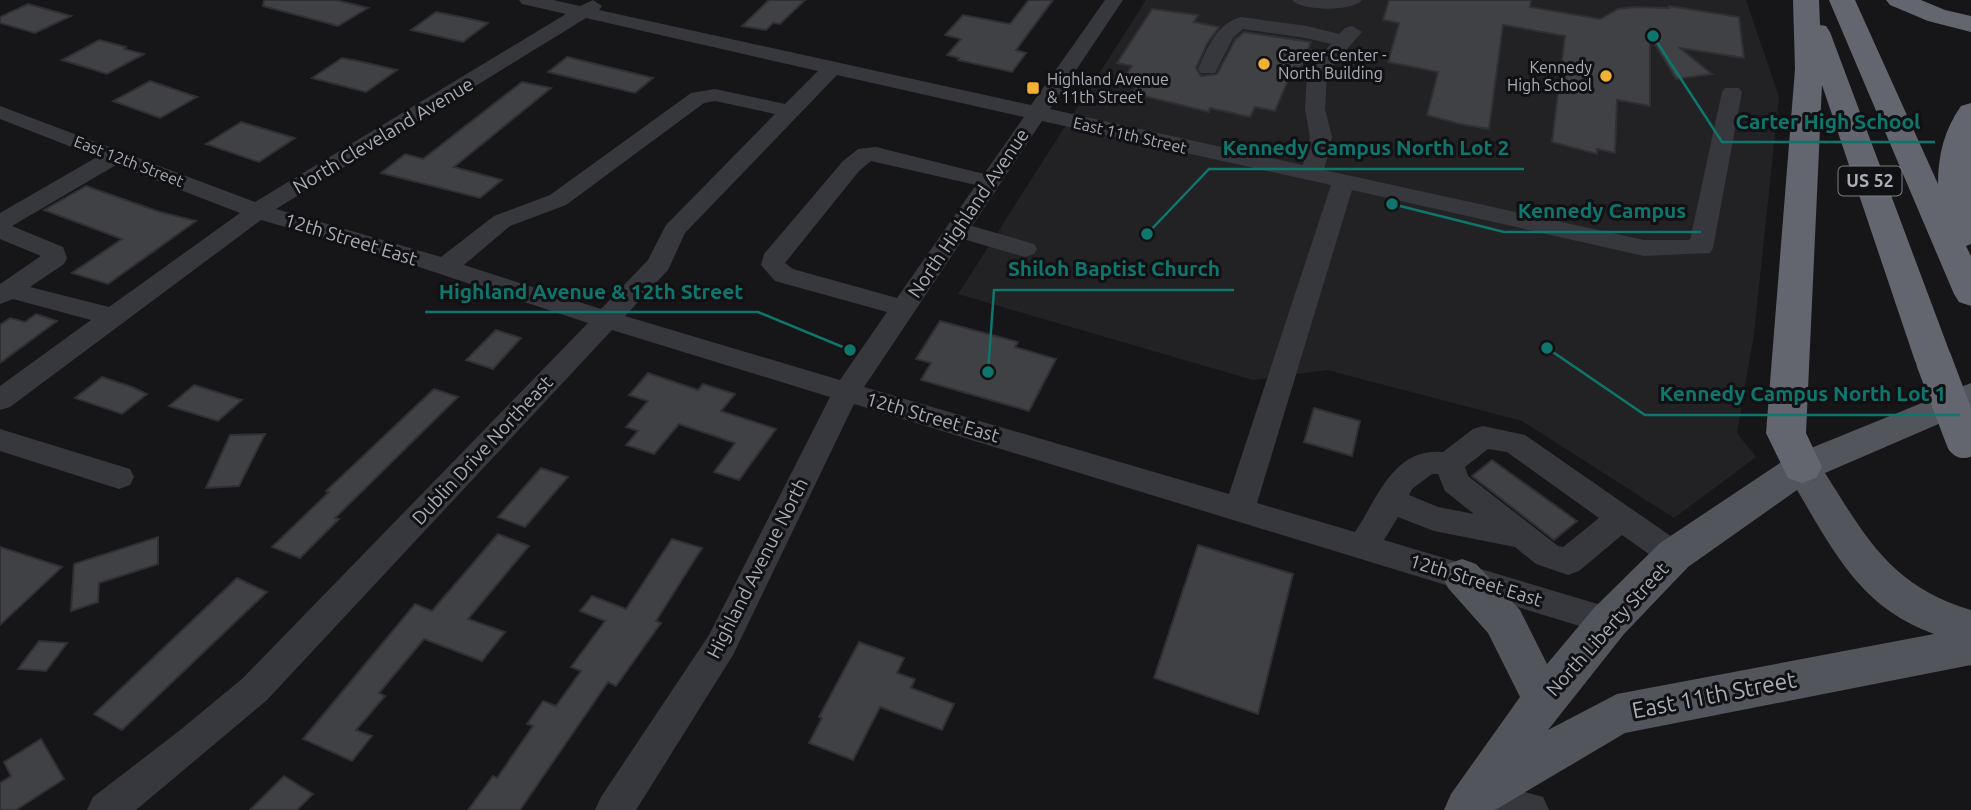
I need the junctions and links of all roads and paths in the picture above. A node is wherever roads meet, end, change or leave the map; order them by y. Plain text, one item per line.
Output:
1 (528, 0) edge
2 (1114, 0) edge
3 (1301, 0) edge
4 (1323, 0) edge
5 (1353, 0) edge
6 (1806, 0) edge
7 (1842, 0) edge
8 (1899, 0) edge
9 (593, 6) edge
10 (1971, 24) edge
11 (833, 67) junction
12 (1208, 69) dead end
13 (1732, 92) dead end
14 (790, 111) junction
15 (0, 112) edge
16 (1971, 112) edge
17 (1035, 114) junction
18 (115, 156) junction
19 (1312, 175) junction
20 (989, 182) junction
21 (1343, 183) junction
22 (257, 211) junction
23 (0, 223) edge
24 (957, 229) junction
25 (0, 230) edge
26 (1025, 249) dead end
27 (445, 267) junction
28 (1969, 289) edge
29 (4, 293) edge
30 (904, 308) junction
31 (113, 317) junction
32 (605, 319) junction
33 (847, 391) junction
34 (1971, 396) edge
35 (0, 400) edge
36 (0, 440) edge
37 (1967, 449) edge
38 (1449, 464) junction
39 (1802, 467) junction
40 (119, 477) dead end
41 (1392, 501) junction
42 (1240, 508) junction
43 (1621, 517) junction
44 (1524, 536) junction
45 (1363, 546) junction
46 (1674, 555) junction
47 (1462, 576) junction
48 (1609, 621) junction
49 (1971, 628) edge
50 (1971, 646) edge
51 (1544, 699) junction
52 (1472, 803) edge
53 (106, 810) edge
54 (614, 810) edge
55 (1530, 810) edge

1 - 9 street, East 11th Street
2 - 17 street, North Highland Avenue
3 - 4 street
4 - 5 street
6 - 37 highway, US 52, bridge
6 - 39 highway
7 - 28 highway, US 52
8 - 10 highway
9 - 11 street, East 11th Street
9 - 22 street, North Cleveland Avenue
11 - 14 street, Dublin Drive Northeast
11 - 17 street, East 11th Street
12 - 19 street
13 - 21 street, East 11th Street
14 - 27 street
14 - 32 street, Dublin Drive Northeast
15 - 18 street, East 12th Street
16 - 28 highway
17 - 19 street, East 11th Street
17 - 20 street, North Highland Avenue
18 - 22 street, East 12th Street
18 - 23 street
19 - 21 street, East 11th Street
20 - 24 street, North Highland Avenue
20 - 30 street
21 - 42 street
22 - 27 street, 12th Street East
22 - 31 street, North Cleveland Avenue
24 - 26 street
24 - 30 street, North Highland Avenue
25 - 29 street
27 - 32 street, 12th Street East
29 - 31 street
30 - 33 street, North Highland Avenue
31 - 35 street, North Cleveland Avenue
32 - 33 street, 12th Street East
32 - 53 street, Dublin Drive Northeast
33 - 42 street, 12th Street East
33 - 54 street, Highland Avenue North
34 - 39 main road, North Liberty Street
36 - 40 street
38 - 41 street
38 - 43 street
38 - 44 street
39 - 46 main road, North Liberty Street
39 - 49 main road
41 - 44 street
41 - 45 street
42 - 45 street, 12th Street East
43 - 44 street
43 - 46 street
45 - 47 street, 12th Street East
46 - 48 main road, North Liberty Street
47 - 48 street, 12th Street East
47 - 51 main road
48 - 51 main road, North Liberty Street
50 - 52 main road, East 11th Street
51 - 52 main road, North Liberty Street
52 - 55 street

